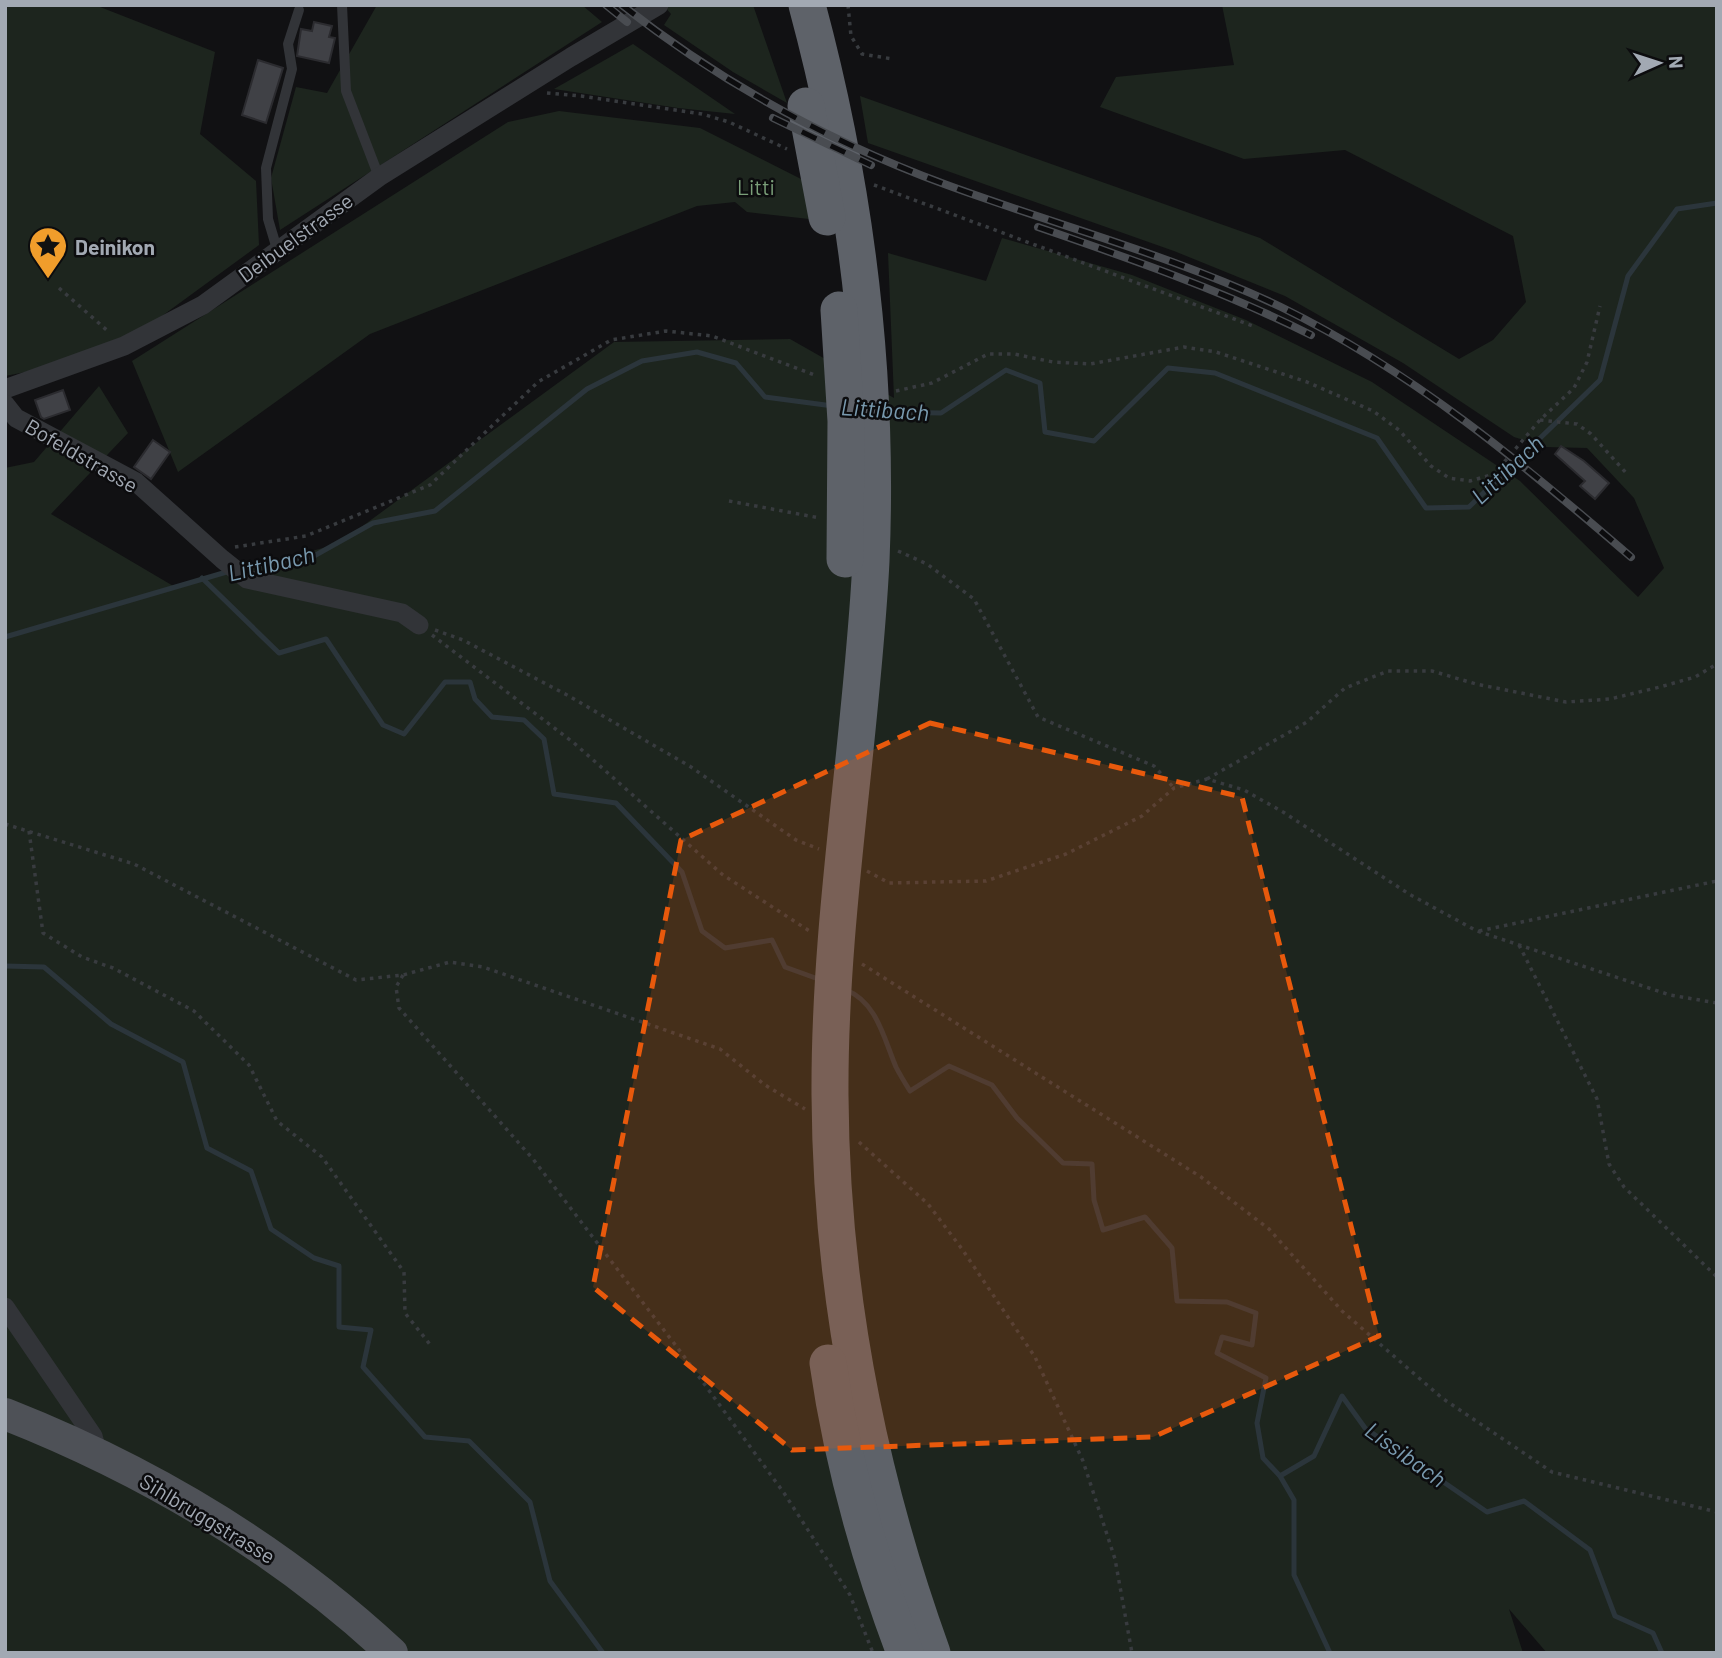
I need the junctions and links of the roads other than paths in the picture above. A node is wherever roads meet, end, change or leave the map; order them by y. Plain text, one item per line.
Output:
1 (342, 5) edge
2 (659, 5) edge
3 (781, 5) edge
4 (807, 5) edge
5 (299, 10) dead end
6 (816, 89) junction
7 (379, 177) junction
8 (277, 249) junction
9 (5, 389) edge
10 (5, 404) edge
11 (419, 625) road end
12 (824, 1131) junction
13 (5, 1307) edge
14 (5, 1414) edge
15 (98, 1455) junction
16 (392, 1653) edge
17 (905, 1653) edge
18 (932, 1653) edge

1 - 7 lane
2 - 7 street, Deibuelstrasse
3 - 6 highway
4 - 6 highway
5 - 8 lane
6 - 12 highway
7 - 8 street, Deibuelstrasse
8 - 9 street, Deibuelstrasse
10 - 11 street, Bofeldstrasse
12 - 17 highway
12 - 18 highway
13 - 15 street
14 - 15 main road, Sihlbruggstrasse
15 - 16 main road, Sihlbruggstrasse

